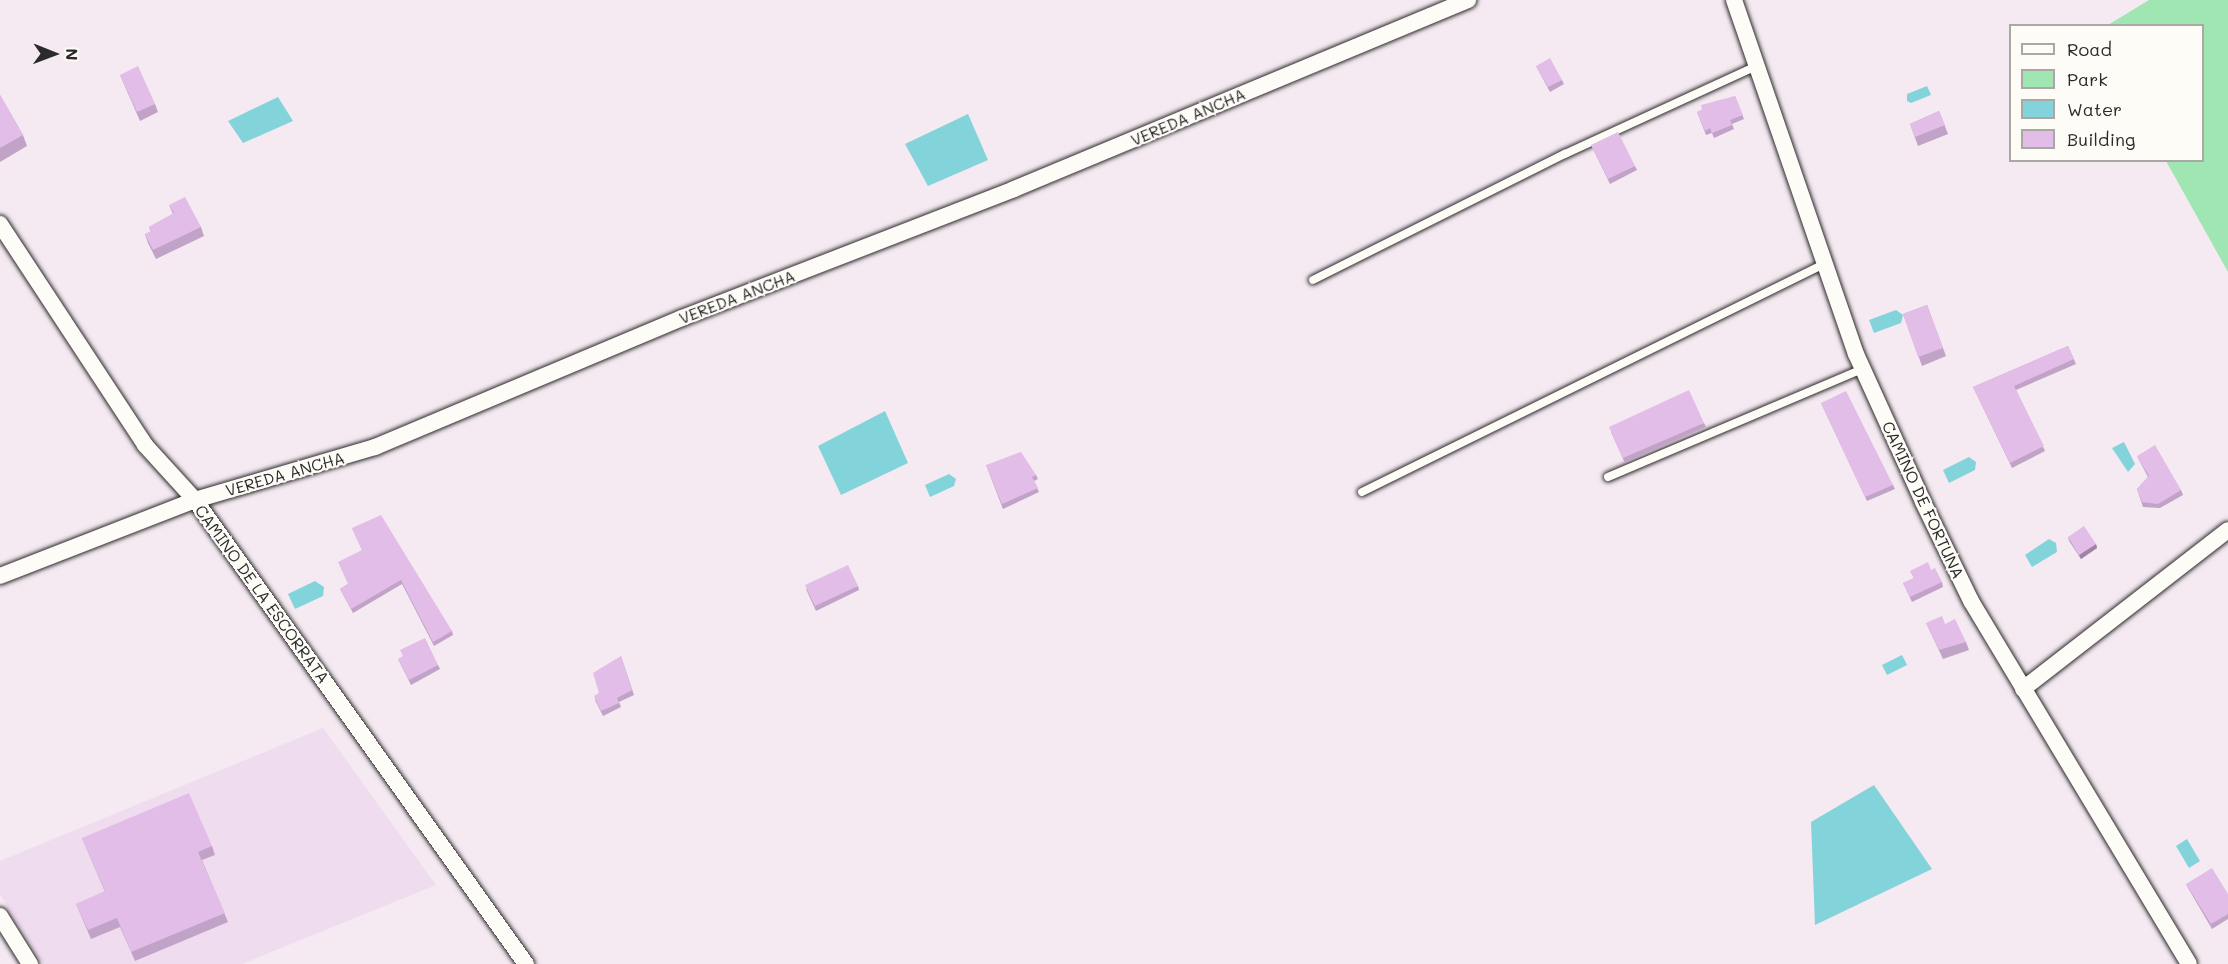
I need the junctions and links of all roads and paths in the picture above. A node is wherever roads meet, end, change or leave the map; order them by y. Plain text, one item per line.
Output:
1 (1468, 0) edge
2 (1734, 0) edge
3 (1756, 66) junction
4 (0, 224) edge
5 (1824, 264) junction
6 (1313, 280) dead end
7 (1862, 369) junction
8 (1608, 477) dead end
9 (1362, 492) dead end
10 (195, 500) junction
11 (2228, 530) edge
12 (0, 576) edge
13 (2023, 689) junction
14 (0, 916) edge
15 (30, 964) edge
16 (526, 964) edge
17 (2189, 964) edge

1 - 10 street, VEREDA ANCHA
2 - 3 street, CAMINO DE FORTUNA
3 - 5 street, CAMINO DE FORTUNA
3 - 6 lane
4 - 10 street, CAMINO DE LA ESCORRATA
5 - 7 street, CAMINO DE FORTUNA
5 - 9 lane
7 - 8 lane
7 - 13 street, CAMINO DE FORTUNA
10 - 12 street, VEREDA ANCHA
10 - 16 street, CAMINO DE LA ESCORRATA
11 - 13 street
13 - 17 street, CAMINO DE FORTUNA
14 - 15 street

